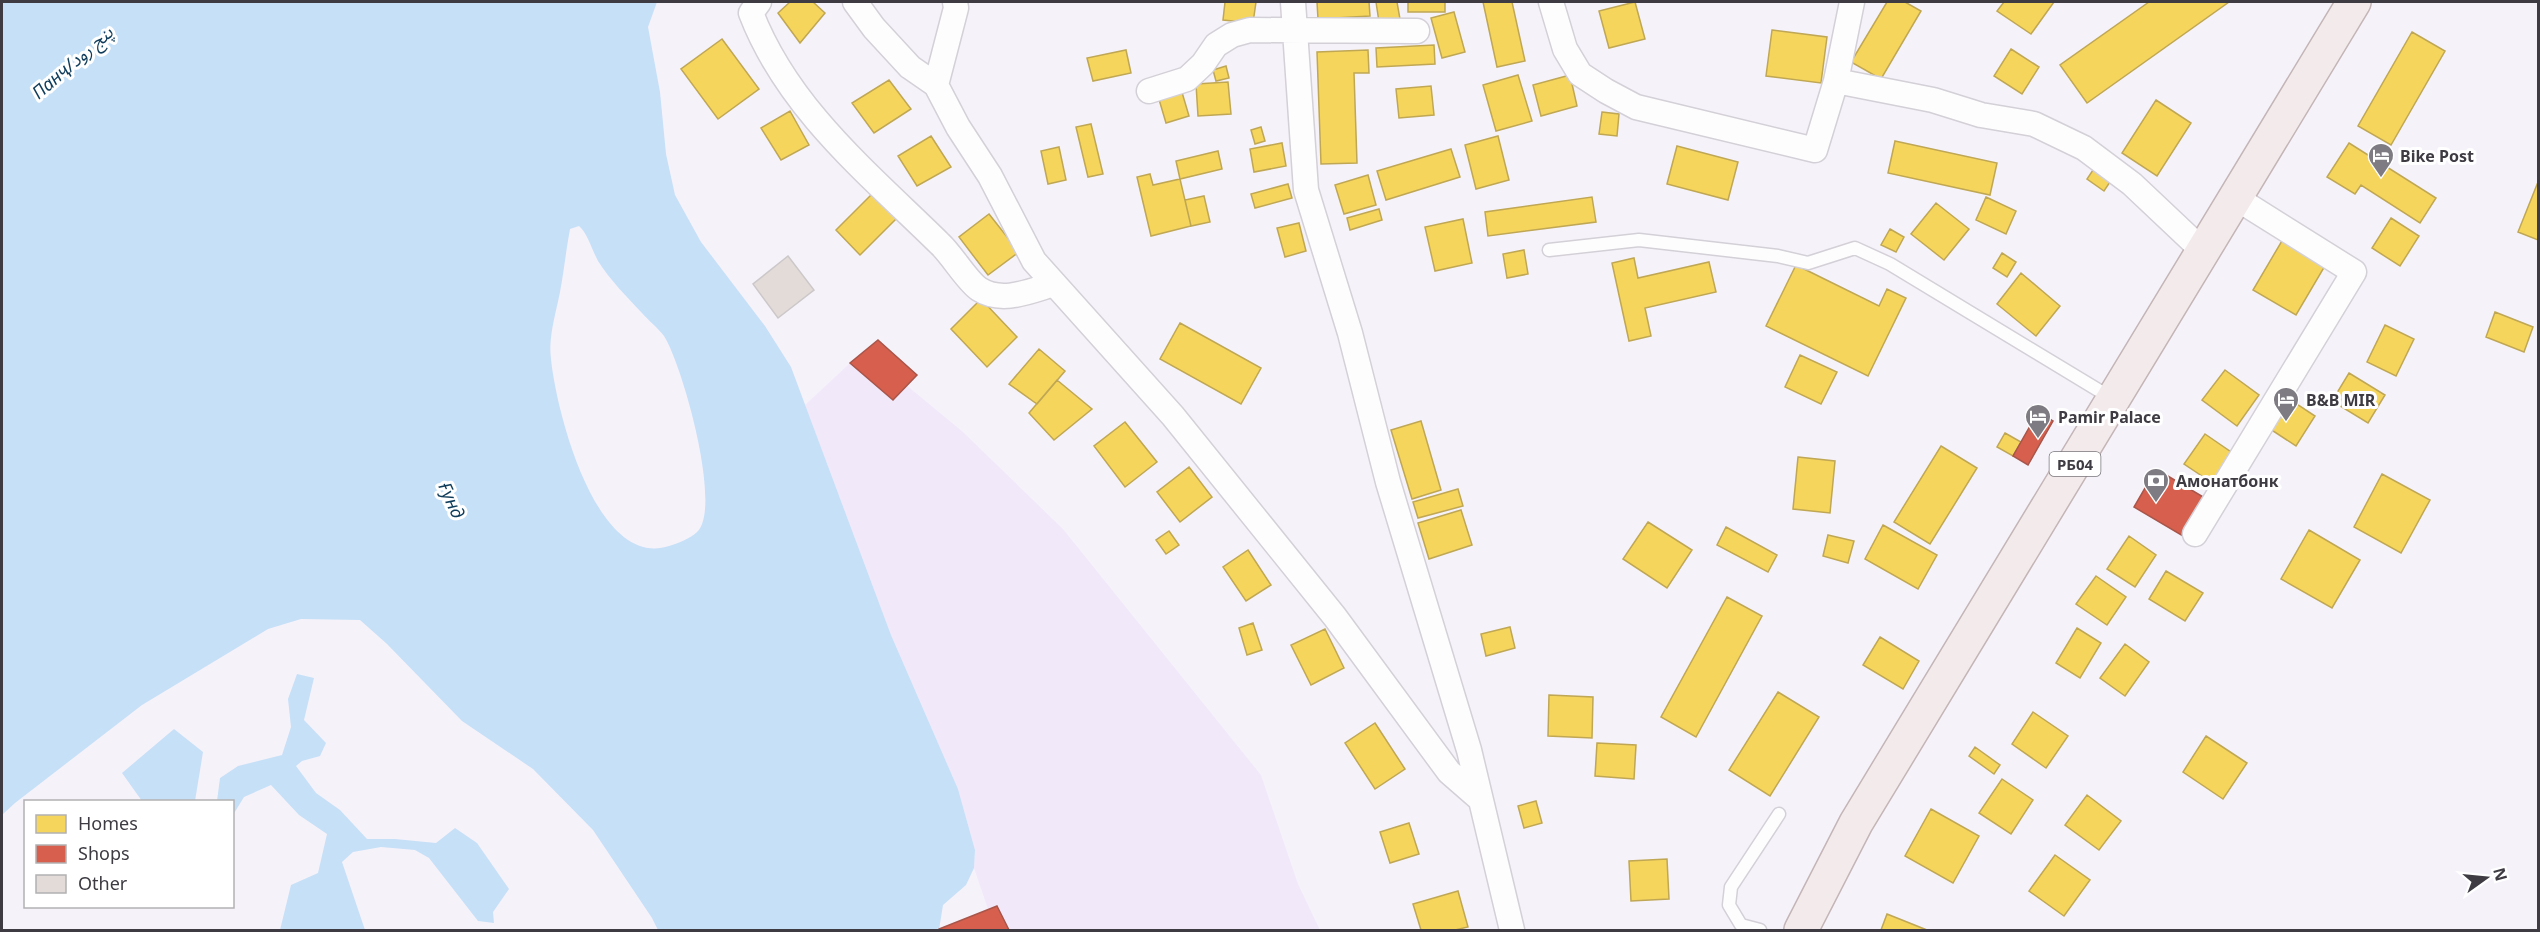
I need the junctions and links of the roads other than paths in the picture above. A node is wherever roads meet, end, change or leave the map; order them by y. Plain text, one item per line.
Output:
1 (759, 2) edge
2 (855, 2) edge
3 (955, 2) edge
4 (1293, 2) edge
5 (1551, 2) edge
6 (1852, 2) edge
7 (2354, 2) edge
8 (1295, 29) junction
9 (1417, 31) dead end
10 (1836, 81) junction
11 (936, 85) junction
12 (1149, 91) dead end
13 (2236, 198) junction
14 (1549, 250) dead end
15 (2203, 252) junction
16 (1054, 284) junction
17 (2114, 400) junction
18 (2195, 534) dead end
19 (1480, 799) junction
20 (1779, 814) dead end
21 (1512, 930) edge
22 (1760, 930) edge
23 (1801, 930) edge

1 - 16 street
2 - 11 street
3 - 11 street
4 - 8 street
5 - 10 street
6 - 10 street
7 - 13 main road, РБ04
8 - 9 street
8 - 12 street
8 - 19 street
10 - 15 street
11 - 16 street
13 - 15 main road, РБ04
13 - 18 street
14 - 17 lane
15 - 17 main road, РБ04
16 - 19 street
17 - 23 main road, РБ04
19 - 21 street
20 - 22 lane

